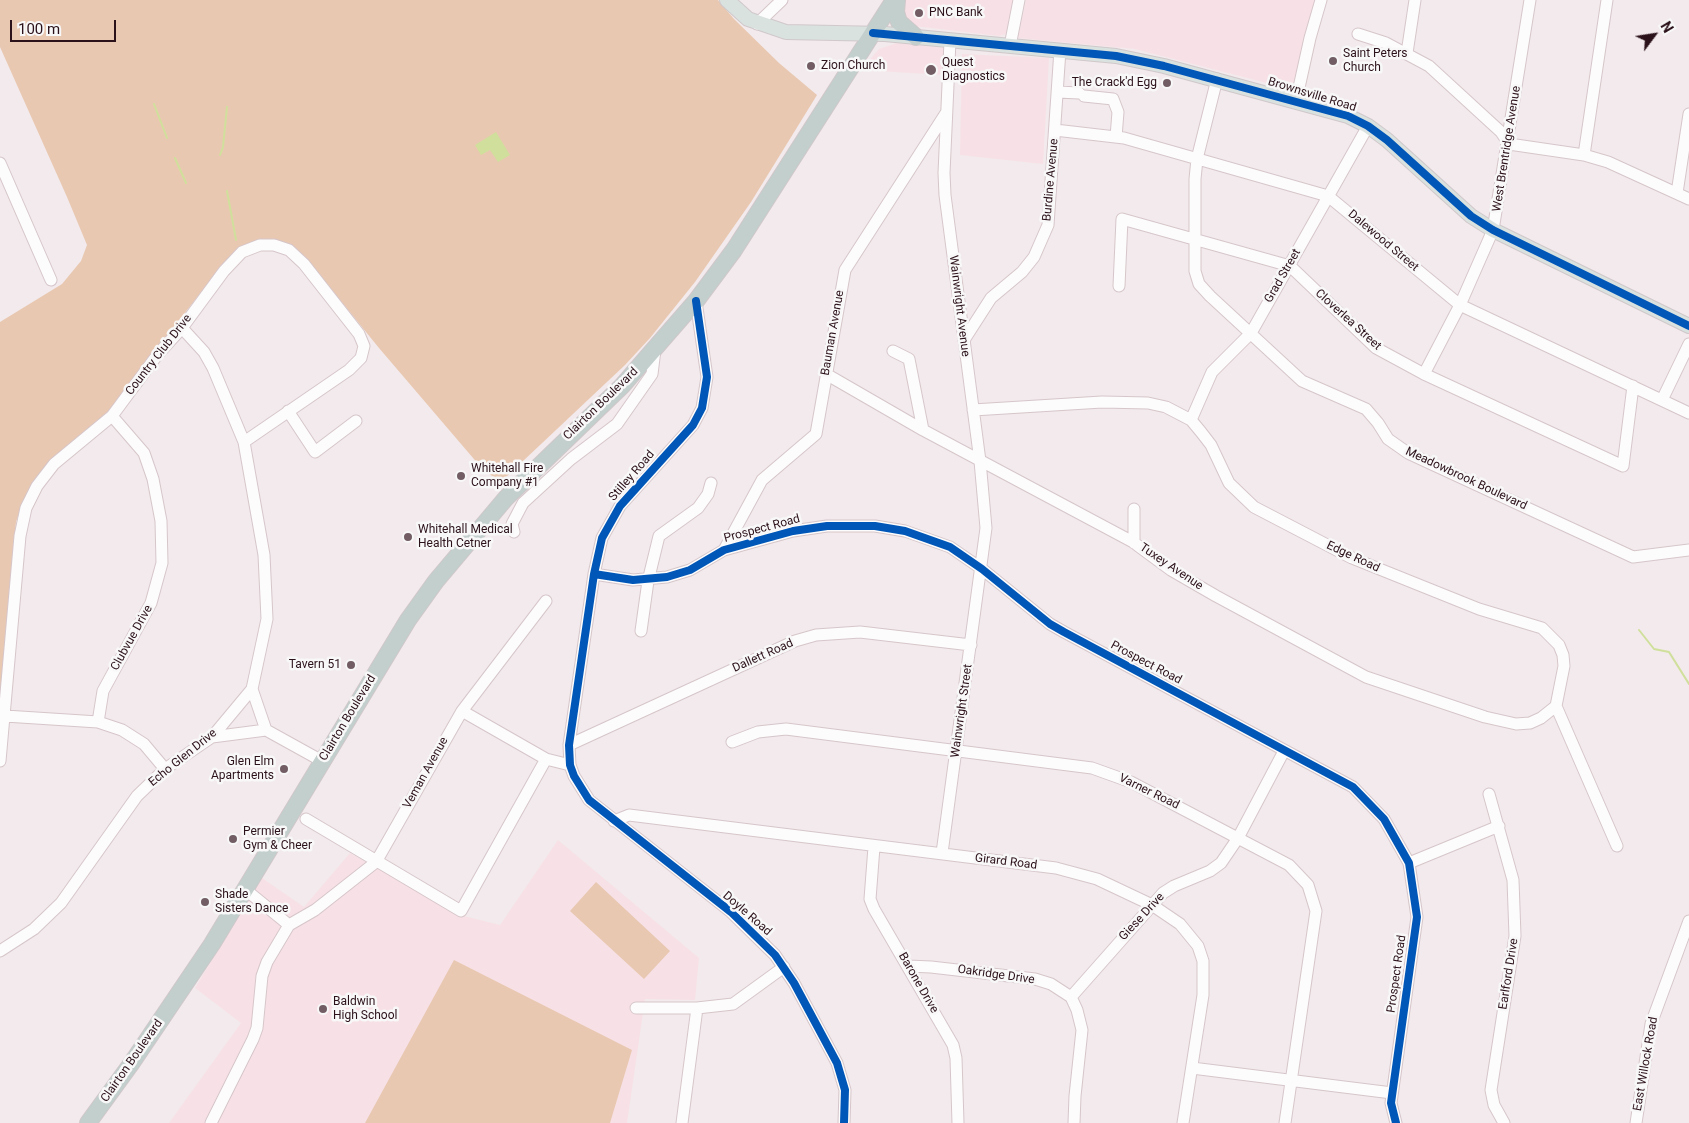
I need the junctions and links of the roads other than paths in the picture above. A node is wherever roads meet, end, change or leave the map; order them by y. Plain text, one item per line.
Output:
1 (727, 0) edge
2 (782, 0) edge
3 (896, 0) edge
4 (1020, 0) edge
5 (1321, 0) edge
6 (1415, 0) edge
7 (1530, 0) edge
8 (1608, 0) edge
9 (757, 24) junction
10 (873, 33) junction
11 (1358, 34) dead end
12 (916, 38) junction
13 (950, 41) junction
14 (1010, 46) junction
15 (1060, 50) junction
16 (1407, 53) junction
17 (1217, 80) junction
18 (1058, 92) junction
19 (1296, 102) junction
20 (947, 111) junction
21 (1689, 114) edge
22 (1368, 126) junction
23 (1056, 130) junction
24 (1116, 137) junction
25 (1509, 144) junction
26 (1584, 156) junction
27 (1197, 159) junction
28 (0, 163) edge
29 (1677, 193) junction
30 (1328, 196) junction
31 (1689, 199) edge
32 (1493, 230) junction
33 (1195, 239) junction
34 (1290, 266) junction
35 (51, 280) dead end
36 (1119, 286) dead end
37 (696, 301) junction
38 (1460, 305) junction
39 (1689, 326) edge
40 (182, 328) junction
41 (1251, 333) junction
42 (964, 340) junction
43 (1689, 344) edge
44 (655, 350) junction
45 (894, 351) dead end
46 (826, 374) junction
47 (1424, 374) junction
48 (1633, 386) junction
49 (1662, 400) junction
50 (973, 410) junction
51 (288, 412) junction
52 (1689, 413) edge
53 (112, 416) junction
54 (1191, 420) junction
55 (356, 421) dead end
56 (923, 430) junction
57 (244, 442) junction
58 (980, 461) junction
59 (711, 483) dead end
60 (1134, 509) dead end
61 (514, 532) dead end
62 (1134, 543) junction
63 (724, 550) junction
64 (1689, 550) edge
65 (982, 569) junction
66 (594, 574) junction
67 (648, 581) junction
68 (546, 601) dead end
69 (642, 631) dead end
70 (971, 645) junction
71 (252, 689) junction
72 (1556, 706) junction
73 (462, 710) junction
74 (5, 716) junction
75 (98, 722) junction
76 (266, 730) junction
77 (212, 737) junction
78 (732, 742) dead end
79 (569, 745) junction
80 (1284, 751) junction
81 (956, 752) junction
82 (546, 759) junction
83 (0, 761) edge
84 (322, 761) junction
85 (570, 765) junction
86 (165, 769) junction
87 (1489, 794) dead end
88 (306, 820) dead end
89 (614, 821) junction
90 (1499, 826) junction
91 (1238, 838) junction
92 (1617, 846) dead end
93 (874, 847) junction
94 (942, 853) junction
95 (376, 862) junction
96 (1409, 863) junction
97 (246, 890) junction
98 (1152, 905) junction
99 (1689, 921) edge
100 (289, 925) junction
101 (0, 952) edge
102 (908, 966) junction
103 (784, 967) junction
104 (1071, 997) junction
105 (636, 1008) dead end
106 (697, 1008) junction
107 (1192, 1068) junction
108 (1291, 1081) junction
109 (1391, 1098) junction
110 (88, 1123) edge
111 (211, 1123) edge
112 (682, 1123) edge
113 (844, 1123) edge
114 (958, 1123) edge
115 (1074, 1123) edge
116 (1183, 1123) edge
117 (1285, 1123) edge
118 (1388, 1123) edge
119 (1396, 1123) edge
120 (1504, 1123) edge
121 (1636, 1123) edge

1 - 9 main road, Brownsville Road
2 - 9 street
3 - 10 highway, Clairton Boulevard
3 - 12 highway
4 - 14 street
5 - 19 street
6 - 16 street
7 - 25 street, West Brentridge Avenue
8 - 26 street
9 - 10 main road, Brownsville Road
10 - 12 main road, Brownsville Road
10 - 37 highway, Clairton Boulevard
11 - 16 street
12 - 13 main road, Brownsville Road
13 - 14 main road, Brownsville Road
13 - 20 street, Wainwright Avenue
14 - 15 main road, Brownsville Road
15 - 17 main road, Brownsville Road
15 - 18 street, Burdine Avenue
16 - 25 street
17 - 19 main road, Brownsville Road
17 - 27 street, Meadowbrook Boulevard
18 - 23 street, Burdine Avenue
18 - 24 street
19 - 22 main road, Brownsville Road
20 - 42 street, Wainwright Avenue
20 - 46 street, Bauman Avenue
21 - 29 street
22 - 30 street, Grad Street
22 - 32 main road, Brownsville Road
23 - 24 street, Dalewood Street
23 - 42 street, Burdine Avenue
24 - 27 street, Dalewood Street
25 - 26 street
25 - 32 street, West Brentridge Avenue
26 - 29 street
27 - 30 street, Dalewood Street
27 - 33 street, Meadowbrook Boulevard
28 - 35 street
29 - 31 street
30 - 34 street, Grad Street
30 - 38 street, Dalewood Street
32 - 38 street, West Brentridge Avenue
32 - 39 main road, Brownsville Road
33 - 34 street, Cloverlea Street
33 - 36 street, Cloverlea Street
33 - 41 street, Meadowbrook Boulevard
34 - 41 street, Grad Street
34 - 47 street, Cloverlea Street
37 - 44 highway, Clairton Boulevard
37 - 66 street, Stilley Road
38 - 47 street, West Brentridge Avenue
38 - 48 street, Dalewood Street
40 - 51 street, Country Club Drive
40 - 53 street, Country Club Drive
40 - 57 street, Echo Glen Drive
41 - 54 street, Grad Street
41 - 64 street, Meadowbrook Boulevard
42 - 50 street, Wainwright Avenue
43 - 49 street
44 - 61 street, Clairton Boulevard
44 - 84 highway, Clairton Boulevard
45 - 56 street
46 - 56 street, Tuxey Avenue
46 - 63 street, Bauman Avenue
47 - 48 street, Cloverlea Street
48 - 49 street, Dalewood Street
49 - 52 street, Dalewood Street
50 - 54 street, Edge Road
50 - 58 street, Wainwright Avenue
51 - 55 street
51 - 57 street, Country Club Drive
53 - 74 street, Country Club Drive
53 - 75 street, Clubvue Drive
54 - 72 street, Edge Road
56 - 58 street, Tuxey Avenue
57 - 71 street, Echo Glen Drive
58 - 62 street, Tuxey Avenue
58 - 65 street, Wainwright Avenue
59 - 67 street
60 - 62 street
62 - 72 street, Tuxey Avenue
63 - 65 street, Prospect Road
63 - 67 street, Prospect Road
65 - 70 street, Wainwright Street
65 - 80 street, Prospect Road
66 - 67 street, Prospect Road
66 - 79 street, Stilley Road
67 - 69 street
68 - 73 street, Veman Avenue
70 - 79 street, Dallett Road
70 - 81 street, Wainwright Street
71 - 76 street
71 - 77 street, Echo Glen Drive
72 - 92 street
73 - 82 street
73 - 95 street, Veman Avenue
74 - 75 street
74 - 83 street, Country Club Drive
75 - 86 street
76 - 77 street
76 - 84 street
77 - 86 street, Echo Glen Drive
78 - 81 street, Varner Road
79 - 85 street, Stilley Road
80 - 91 street, Giese Drive
80 - 96 street, Prospect Road
81 - 91 street, Varner Road
81 - 94 street, Wainwright Street
82 - 85 street
82 - 95 street
84 - 97 highway, Clairton Boulevard
85 - 89 street, Doyle Road
86 - 101 street, Echo Glen Drive
87 - 90 street, Earlford Drive
88 - 95 street
89 - 93 street, Girard Road
89 - 103 street, Doyle Road
90 - 96 street
90 - 120 street, Earlford Drive
91 - 98 street, Giese Drive
91 - 108 street, Varner Road
93 - 94 street, Girard Road
93 - 102 street, Barone Drive
94 - 98 street, Girard Road
95 - 100 street, Veman Avenue
96 - 109 street, Prospect Road
97 - 100 street
97 - 110 highway, Clairton Boulevard
98 - 104 street, Giese Drive
98 - 107 street, Girard Road
99 - 121 street, East Willock Road
100 - 111 street
102 - 104 street, Oakridge Drive
102 - 114 street, Barone Drive
103 - 106 street
103 - 113 street, Doyle Road
104 - 115 street
105 - 106 street
106 - 112 street
107 - 108 street
107 - 116 street, Girard Road
108 - 109 street
108 - 117 street, Varner Road
109 - 118 street
109 - 119 street, Prospect Road

